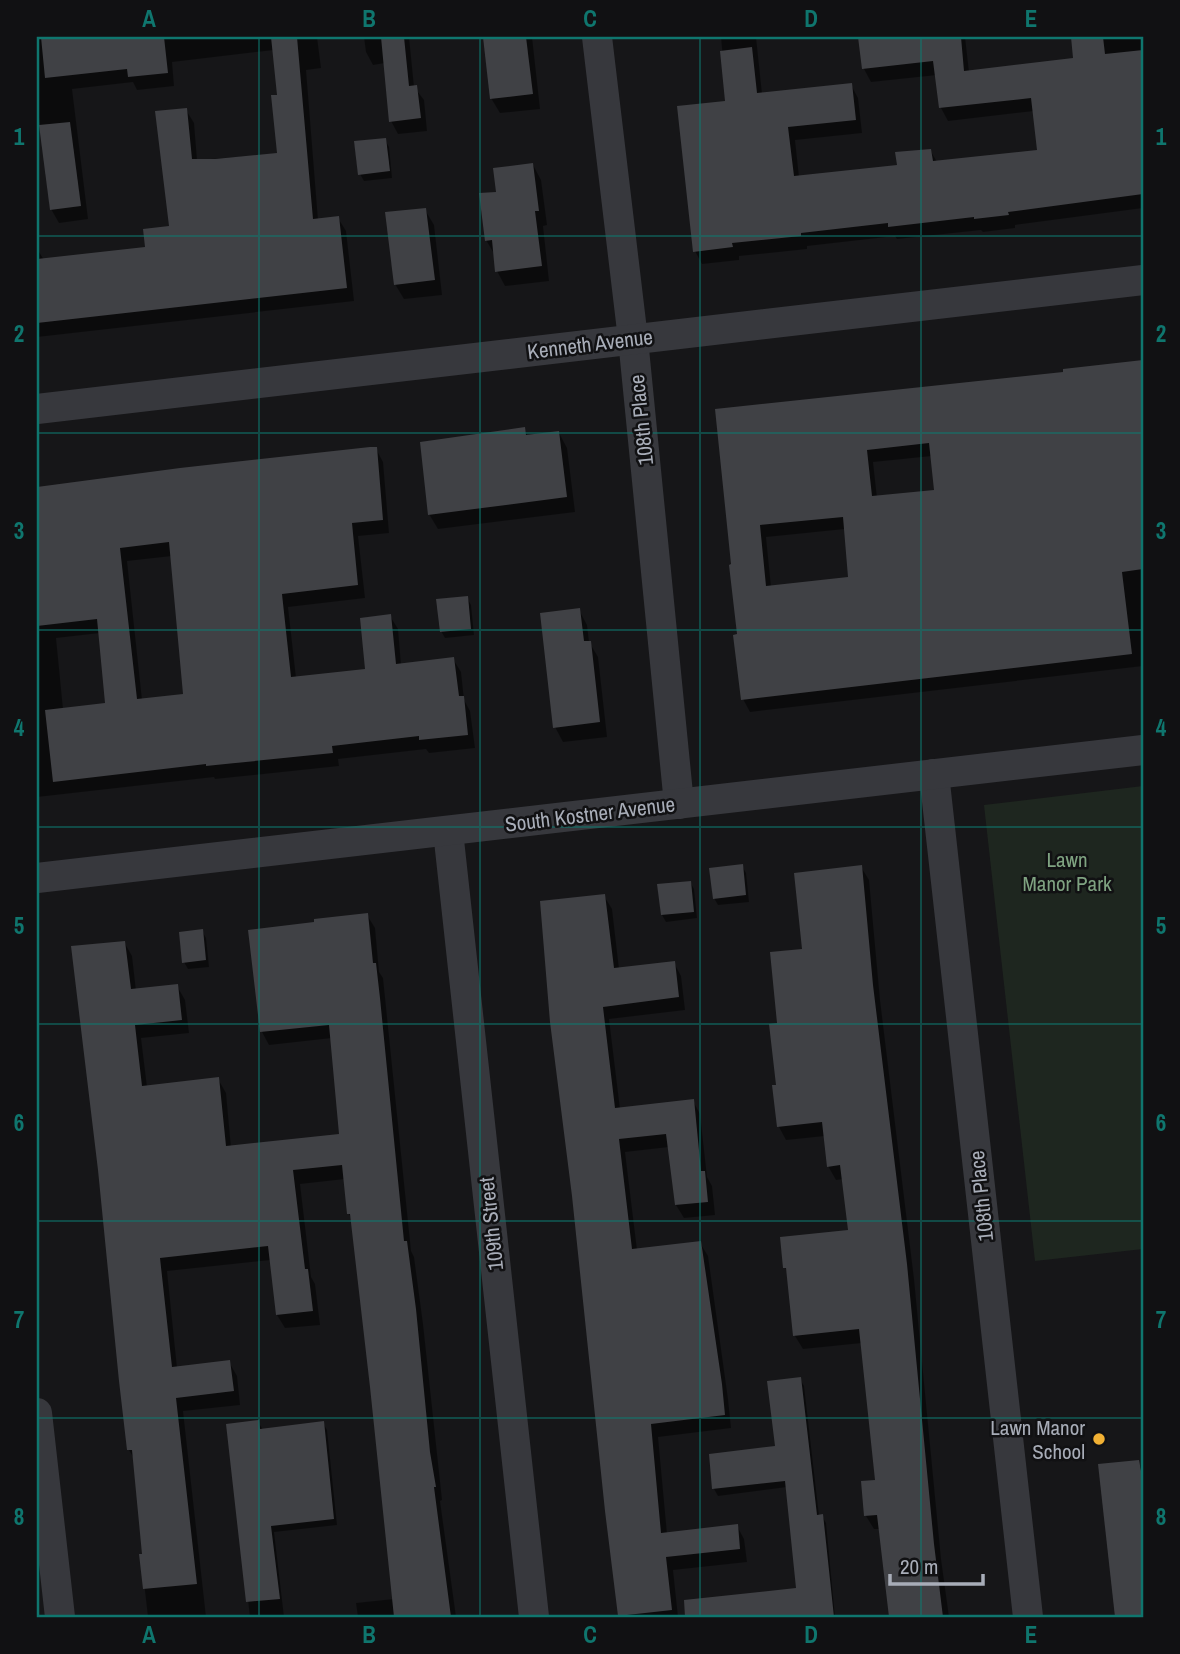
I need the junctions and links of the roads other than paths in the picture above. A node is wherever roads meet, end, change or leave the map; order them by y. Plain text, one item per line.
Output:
1 (597, 37) edge
2 (1143, 280) edge
3 (633, 339) junction
4 (37, 409) edge
5 (1143, 750) edge
6 (934, 774) junction
7 (679, 804) junction
8 (448, 831) junction
9 (37, 878) edge
10 (37, 1413) edge
11 (60, 1617) edge
12 (534, 1617) edge
13 (1028, 1617) edge

1 - 3 street, 108th Place
2 - 3 street, Kenneth Avenue
3 - 4 street, Kenneth Avenue
3 - 7 street, 108th Place
5 - 6 street, South Kostner Avenue
6 - 7 street, South Kostner Avenue
6 - 13 street, 108th Place
7 - 8 street, South Kostner Avenue
8 - 9 street, South Kostner Avenue
8 - 12 street, 109th Street
10 - 11 street

